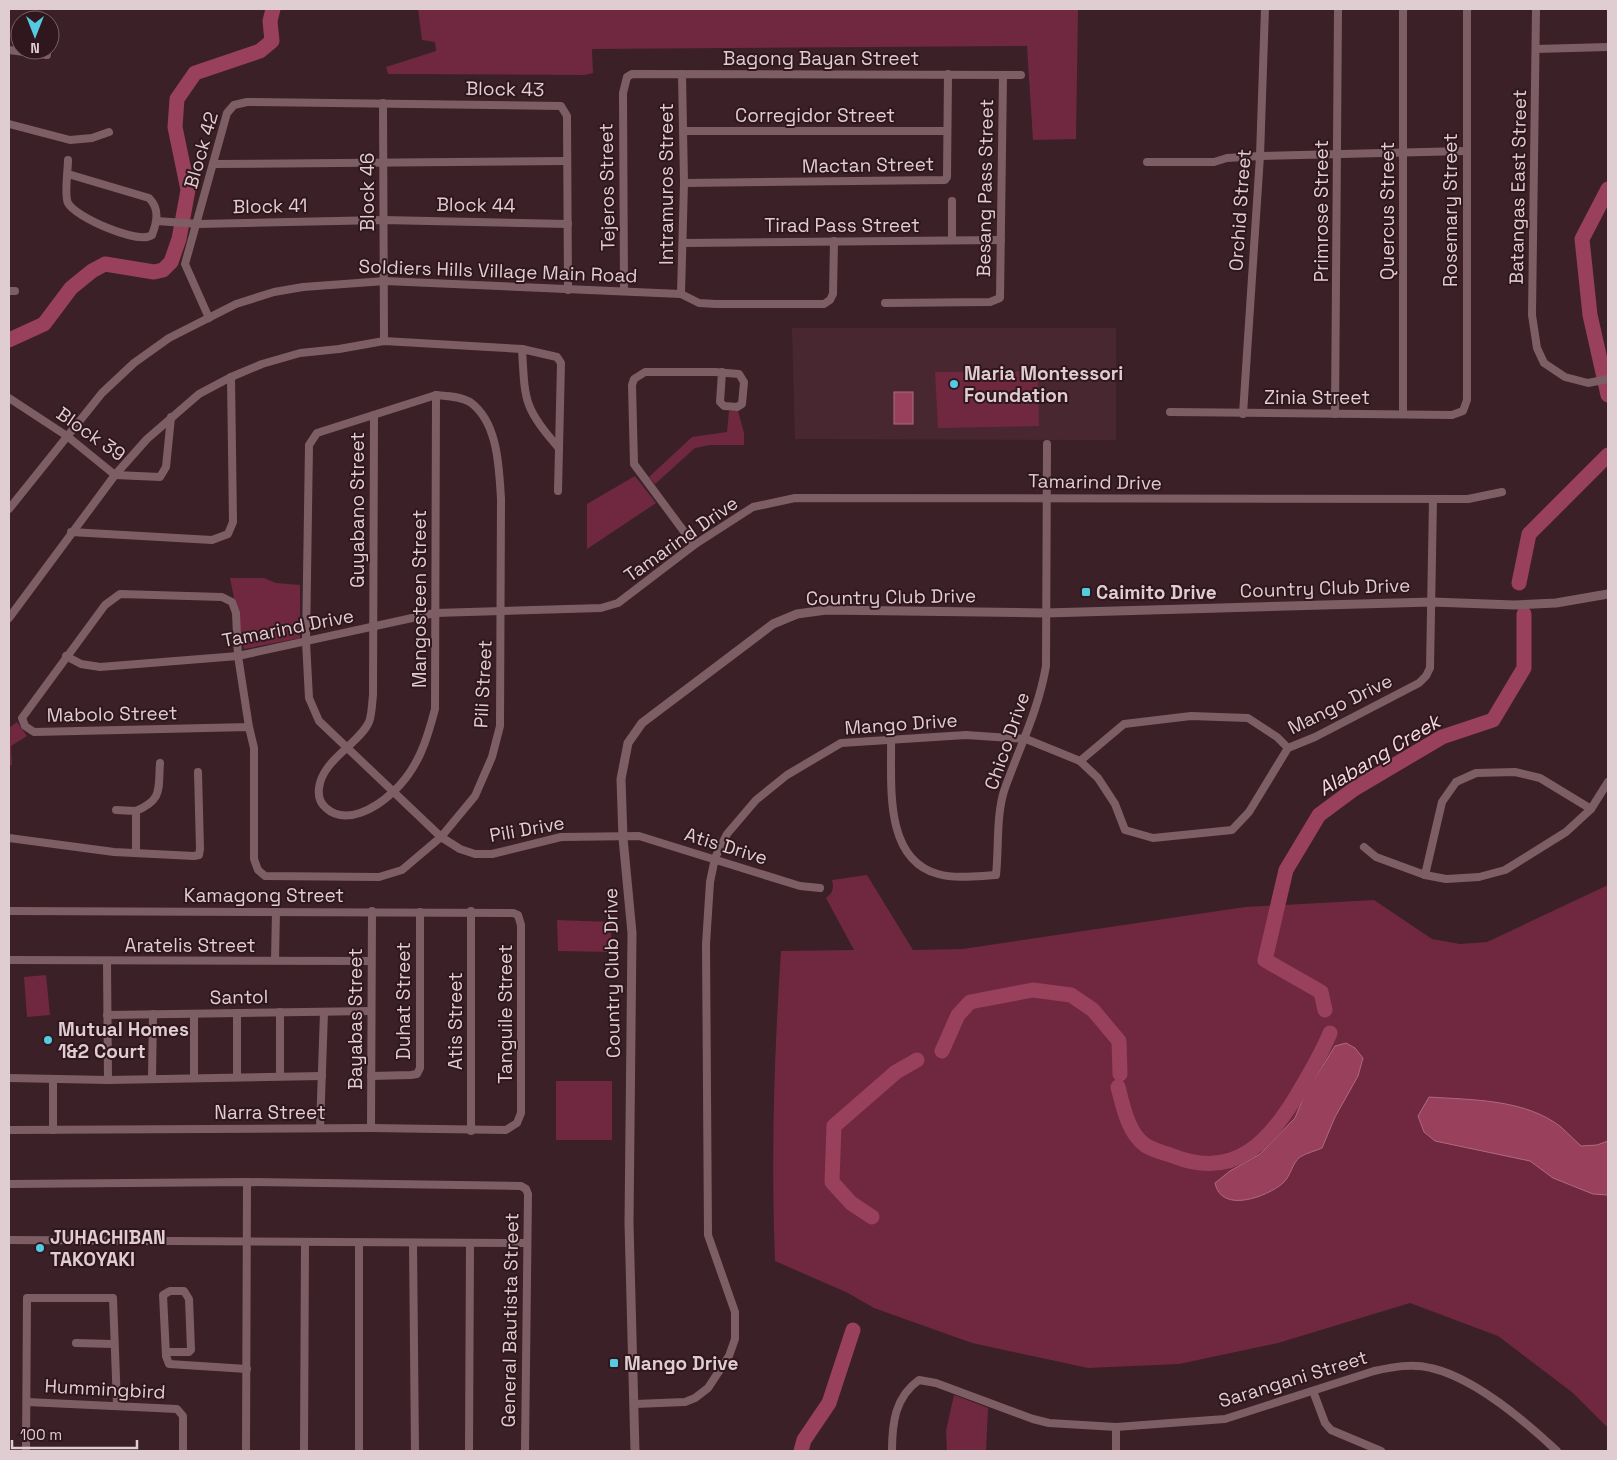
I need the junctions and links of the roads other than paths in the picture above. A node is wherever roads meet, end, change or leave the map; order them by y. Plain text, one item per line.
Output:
1 (1265, 9) edge
2 (1338, 9) edge
3 (1403, 9) edge
4 (1467, 9) edge
5 (1536, 9) edge
6 (1608, 47) edge
7 (1536, 49) junction
8 (682, 74) junction
9 (948, 74) junction
10 (1003, 75) junction
11 (1022, 75) dead end
12 (624, 82) joint
13 (384, 103) junction
14 (9, 124) edge
15 (109, 132) dead end
16 (684, 132) junction
17 (946, 132) junction
18 (1465, 151) junction
19 (1403, 152) junction
20 (1337, 154) junction
21 (1260, 156) junction
22 (68, 160) dead end
23 (566, 160) junction
24 (1147, 162) dead end
25 (382, 163) junction
26 (213, 164) junction
27 (68, 174) junction
28 (684, 183) junction
29 (952, 201) dead end
30 (383, 220) junction
31 (157, 221) junction
32 (198, 224) junction
33 (568, 224) junction
34 (952, 240) junction
35 (1001, 240) junction
36 (834, 241) junction
37 (683, 242) junction
38 (385, 281) junction
39 (568, 290) junction
40 (624, 291) junction
41 (681, 294) junction
42 (885, 303) dead end
43 (208, 318) junction
44 (384, 341) junction
45 (522, 349) junction
46 (722, 372) junction
47 (231, 377) junction
48 (1608, 379) edge
49 (436, 395) junction
50 (9, 398) edge
51 (1464, 411) joint
52 (1170, 412) dead end
53 (374, 414) junction
54 (1242, 414) junction
55 (1336, 414) junction
56 (1403, 414) junction
57 (171, 417) junction
58 (67, 436) junction
59 (1047, 444) dead end
60 (558, 447) junction
61 (115, 475) junction
62 (558, 491) dead end
63 (1502, 492) dead end
64 (1048, 497) junction
65 (1433, 499) junction
66 (9, 509) edge
67 (71, 532) junction
68 (694, 545) junction
69 (1608, 597) edge
70 (1432, 602) junction
71 (502, 611) junction
72 (435, 613) junction
73 (1046, 613) junction
74 (9, 618) edge
75 (372, 628) junction
76 (306, 642) junction
77 (66, 656) junction
78 (238, 656) junction
79 (249, 727) junction
80 (891, 739) junction
81 (1026, 739) junction
82 (346, 748) junction
83 (1288, 748) junction
84 (1080, 761) junction
85 (160, 763) dead end
86 (198, 772) dead end
87 (1608, 782) edge
88 (394, 792) junction
89 (1591, 809) junction
90 (116, 810) dead end
91 (136, 811) junction
92 (441, 837) junction
93 (9, 838) edge
94 (623, 838) junction
95 (1364, 847) dead end
96 (136, 854) junction
97 (715, 858) junction
98 (1426, 875) junction
99 (820, 888) dead end
100 (276, 911) junction
101 (372, 911) junction
102 (471, 911) junction
103 (9, 912) edge
104 (420, 912) junction
105 (518, 915) joint
106 (9, 960) edge
107 (275, 960) junction
108 (107, 961) junction
109 (371, 961) junction
110 (371, 1011) junction
111 (280, 1012) junction
112 (324, 1012) junction
113 (237, 1013) junction
114 (153, 1014) junction
115 (194, 1014) junction
116 (107, 1015) junction
117 (280, 1075) junction
118 (237, 1076) junction
119 (322, 1076) junction
120 (371, 1076) junction
121 (9, 1078) edge
122 (152, 1078) junction
123 (194, 1078) junction
124 (53, 1079) junction
125 (108, 1080) junction
126 (522, 1113) joint
127 (320, 1128) junction
128 (371, 1128) junction
129 (9, 1130) edge
130 (53, 1130) junction
131 (471, 1131) junction
132 (248, 1182) junction
133 (9, 1184) edge
134 (9, 1240) edge
135 (246, 1240) junction
136 (305, 1242) junction
137 (413, 1243) junction
138 (526, 1243) junction
139 (359, 1244) junction
140 (470, 1244) junction
141 (76, 1343) dead end
142 (113, 1344) junction
143 (166, 1352) junction
144 (247, 1369) junction
145 (1313, 1391) junction
146 (27, 1402) junction
147 (635, 1404) junction
148 (117, 1405) junction
149 (1116, 1427) junction
150 (26, 1451) edge
151 (183, 1451) edge
152 (246, 1451) edge
153 (304, 1451) edge
154 (360, 1451) edge
155 (415, 1451) edge
156 (469, 1451) edge
157 (525, 1451) edge
158 (635, 1451) edge
159 (892, 1451) edge
160 (1116, 1451) edge
161 (1381, 1451) edge
162 (1557, 1451) edge

1 - 21 street, Orchid Street
2 - 20 street, Primrose Street
3 - 19 street, Quercus Street
4 - 18 street, Rosemary Street
5 - 7 street, Batangas East Street
6 - 7 street
7 - 48 street, Batangas East Street
8 - 9 street, Bagong Bayan Street
8 - 12 street, Bagong Bayan Street
8 - 16 street, Intramuros Street
9 - 10 street, Bagong Bayan Street
9 - 17 street, Mactan Street
10 - 11 street, Bagong Bayan Street
10 - 35 street, Besang Pass Street
12 - 40 street, Tejeros Street
13 - 23 street, Block 43
13 - 25 street, Block 46
13 - 26 street, Block 42
14 - 15 street
16 - 17 street, Corregidor Street
16 - 28 street, Intramuros Street
17 - 28 street, Mactan Street
18 - 19 street
18 - 51 street, Rosemary Street
19 - 20 street
19 - 56 street, Quercus Street
20 - 21 street
20 - 55 street, Primrose Street
21 - 24 street
21 - 54 street, Orchid Street
22 - 27 street
23 - 25 street
23 - 33 street, Block 43
25 - 26 street
25 - 30 street, Block 46
26 - 32 street, Block 42
27 - 31 street
27 - 31 street
28 - 37 street, Intramuros Street
29 - 34 street
30 - 32 street, Block 41
30 - 33 street, Block 44
30 - 38 street, Block 46
31 - 32 street, Block 41
32 - 43 street, Block 42
33 - 39 street, Block 43
34 - 35 street, Tirad Pass Street
34 - 36 street, Tirad Pass Street
35 - 42 street, Besang Pass Street
36 - 37 street, Tirad Pass Street
36 - 41 street, Soldiers Hills Village Main Road
37 - 41 street, Intramuros Street
38 - 39 street, Soldiers Hills Village Main Road
38 - 43 street, Soldiers Hills Village Main Road
38 - 44 street, Block 46
39 - 40 street, Soldiers Hills Village Main Road
40 - 41 street, Soldiers Hills Village Main Road
43 - 58 street, Soldiers Hills Village Main Road
44 - 45 street
44 - 47 street
45 - 60 street
45 - 60 street
46 - 46 street
46 - 68 street
47 - 57 street
47 - 67 street
49 - 53 street, Pili Street
49 - 71 street, Pili Street
49 - 72 street, Mangosteen Street
50 - 58 street, Block 39
51 - 56 street, Zinia Street
52 - 54 street, Zinia Street
53 - 75 street, Guyabano Street
53 - 76 street, Pili Street
54 - 55 street, Zinia Street
55 - 56 street, Zinia Street
57 - 61 street
57 - 61 street, Block 39
58 - 61 street, Block 39
58 - 66 street, Soldiers Hills Village Main Road
59 - 64 street
60 - 62 street
61 - 67 street
63 - 65 street, Tamarind Drive
64 - 65 street, Tamarind Drive
64 - 68 street, Tamarind Drive
64 - 73 street
65 - 70 street
67 - 74 street
68 - 71 street, Tamarind Drive
69 - 70 street, Country Club Drive
70 - 73 street, Country Club Drive
70 - 83 street, Mango Drive
71 - 72 street, Tamarind Drive
71 - 92 street, Pili Street
72 - 75 street, Tamarind Drive
72 - 88 street, Mangosteen Street
73 - 81 street, Chico Drive
73 - 94 street, Country Club Drive
75 - 76 street, Tamarind Drive
75 - 82 street, Guyabano Street
76 - 78 street, Tamarind Drive
76 - 82 street, Pili Street
77 - 78 street, Tamarind Drive
77 - 78 street, Mabolo Street
77 - 79 street, Mabolo Street
78 - 79 street, Mabolo Street
79 - 92 street
80 - 81 street, Mango Drive
80 - 81 street, Chico Drive
80 - 97 street, Mango Drive
81 - 84 street, Mango Drive
82 - 88 street, Pili Street
82 - 88 street, Guyabano Street
83 - 84 street
83 - 84 street, Mango Drive
85 - 91 street
86 - 96 street
87 - 89 street
88 - 92 street, Pili Street
89 - 98 street
89 - 98 street
90 - 91 street
91 - 96 street
92 - 94 street, Pili Drive
93 - 96 street
94 - 97 street, Atis Drive
94 - 147 street, Country Club Drive
95 - 98 street
97 - 99 street, Atis Drive
97 - 147 street, Mango Drive
100 - 101 street, Kamagong Street
100 - 103 street, Kamagong Street
100 - 107 street
101 - 104 street, Kamagong Street
101 - 109 street, Bayabas Street
102 - 104 street, Kamagong Street
102 - 105 street, Kamagong Street
102 - 131 street, Atis Street
104 - 120 street, Duhat Street
105 - 126 street, Tanguile Street
106 - 108 street, Aratelis Street
107 - 108 street, Aratelis Street
107 - 109 street, Aratelis Street
108 - 116 street
109 - 110 street, Bayabas Street
110 - 112 street, Santol
110 - 120 street, Bayabas Street
111 - 112 street, Santol
111 - 113 street, Santol
111 - 117 street
112 - 119 street
113 - 115 street, Santol
113 - 118 street
114 - 115 street, Santol
114 - 116 street, Santol
114 - 122 street
115 - 123 street
116 - 125 street
117 - 118 street
117 - 119 street
118 - 123 street
119 - 127 street
120 - 128 street, Bayabas Street
121 - 124 street
122 - 123 street
122 - 125 street
124 - 125 street
124 - 130 street
126 - 131 street, Narra Street
127 - 128 street, Narra Street
127 - 130 street, Narra Street
128 - 131 street, Narra Street
129 - 130 street, Narra Street
132 - 133 street
132 - 135 street
132 - 138 street, General Bautista Street
134 - 135 street
135 - 136 street
135 - 144 street
136 - 139 street
136 - 153 street
137 - 139 street
137 - 140 street
137 - 155 street
138 - 140 street
138 - 157 street, General Bautista Street
139 - 154 street
140 - 156 street
141 - 142 street
142 - 146 street
142 - 148 street
143 - 143 street
143 - 144 street
144 - 152 street
145 - 149 street, Sarangani Street
145 - 161 street
145 - 162 street, Sarangani Street
146 - 148 street, Hummingbird
146 - 150 street
147 - 158 street, Country Club Drive
148 - 151 street, Hummingbird
149 - 159 street, Sarangani Street
149 - 160 street

